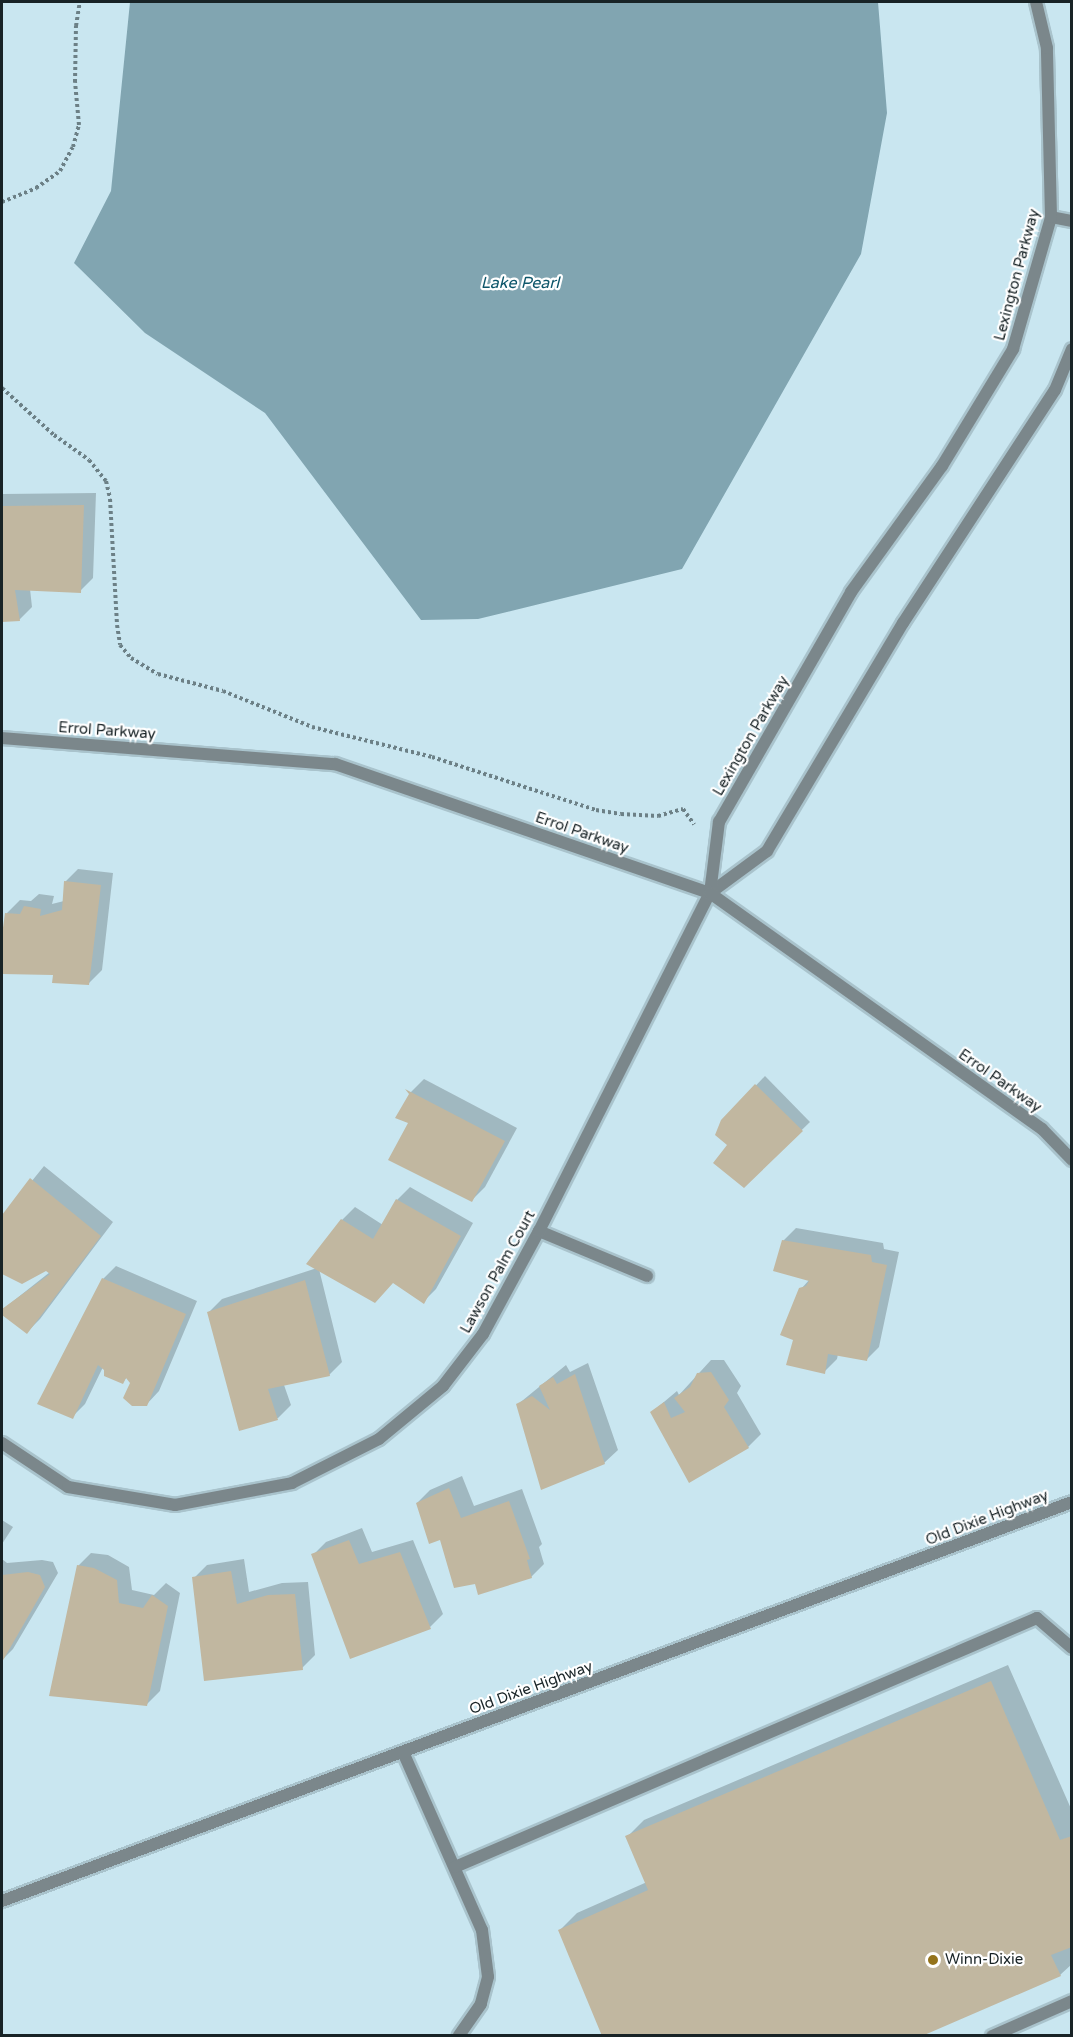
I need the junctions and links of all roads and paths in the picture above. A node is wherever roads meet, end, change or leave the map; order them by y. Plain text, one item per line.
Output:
1 (80, 2) edge
2 (1036, 2) edge
3 (2, 202) edge
4 (1051, 217) junction
5 (1071, 221) edge
6 (1071, 349) edge
7 (2, 388) edge
8 (2, 738) edge
9 (694, 824) dead end
10 (710, 893) junction
11 (1071, 1160) edge
12 (540, 1231) junction
13 (647, 1276) dead end
14 (2, 1443) edge
15 (1071, 1503) edge
16 (1071, 1648) edge
17 (403, 1752) junction
18 (455, 1867) junction
19 (2, 1901) edge
20 (1071, 2001) edge
21 (459, 2036) edge
22 (992, 2036) edge

1 - 3 path
2 - 4 street, Lexington Parkway
4 - 5 street
4 - 10 street, Lexington Parkway
6 - 10 street
7 - 9 path
8 - 10 street, Errol Parkway
10 - 11 street, Errol Parkway
10 - 12 street, Lawson Palm Court
12 - 13 street
12 - 14 street, Lawson Palm Court
15 - 17 street, Old Dixie Highway
16 - 18 street
17 - 18 street
17 - 19 street, Old Dixie Highway
18 - 21 street
20 - 22 street

